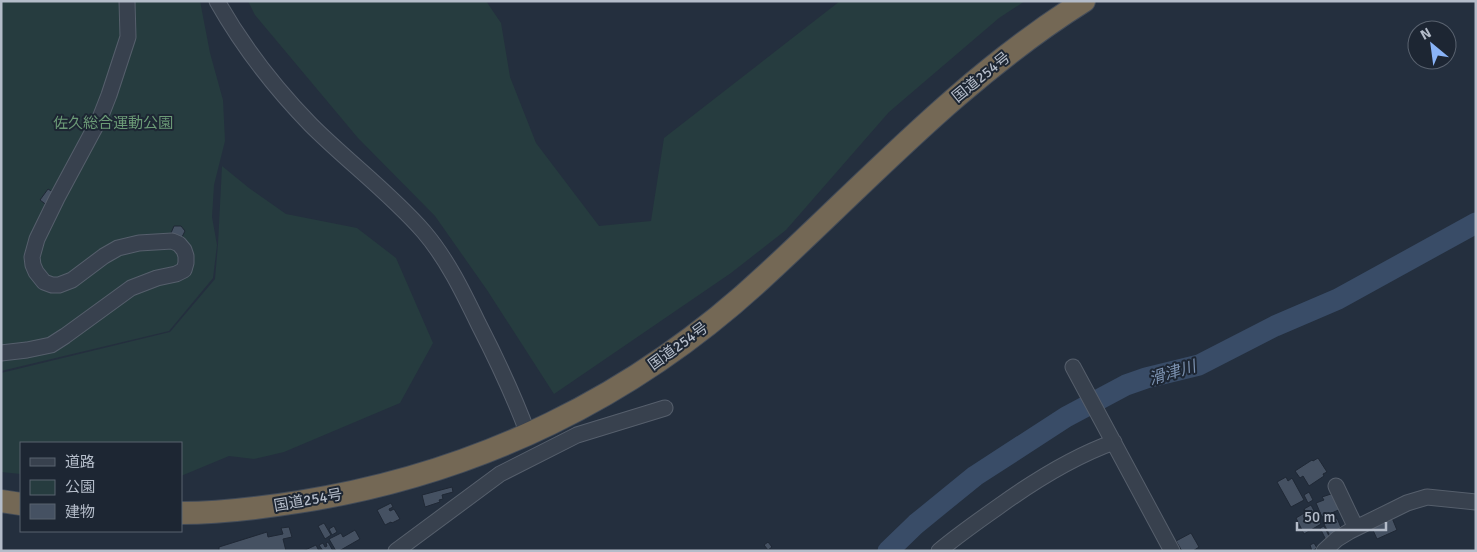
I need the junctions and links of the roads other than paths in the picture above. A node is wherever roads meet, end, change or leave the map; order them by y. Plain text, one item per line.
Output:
1 (127, 1) edge
2 (217, 1) edge
3 (1084, 1) edge
4 (1, 353) edge
5 (1074, 368) dead end
6 (665, 408) dead end
7 (528, 434) junction
8 (1113, 440) junction
9 (1336, 486) dead end
10 (1, 502) edge
11 (1476, 502) edge
12 (20, 504) edge
13 (182, 513) edge
14 (1356, 528) junction
15 (396, 551) edge
16 (940, 551) edge
17 (1172, 551) edge
18 (1324, 551) edge

1 - 4 street
2 - 7 street
3 - 7 highway, 国道254号
5 - 8 street
6 - 15 street
7 - 13 highway, 国道254号
8 - 16 street
8 - 17 street
9 - 14 street
10 - 12 highway
11 - 14 street
14 - 18 street

